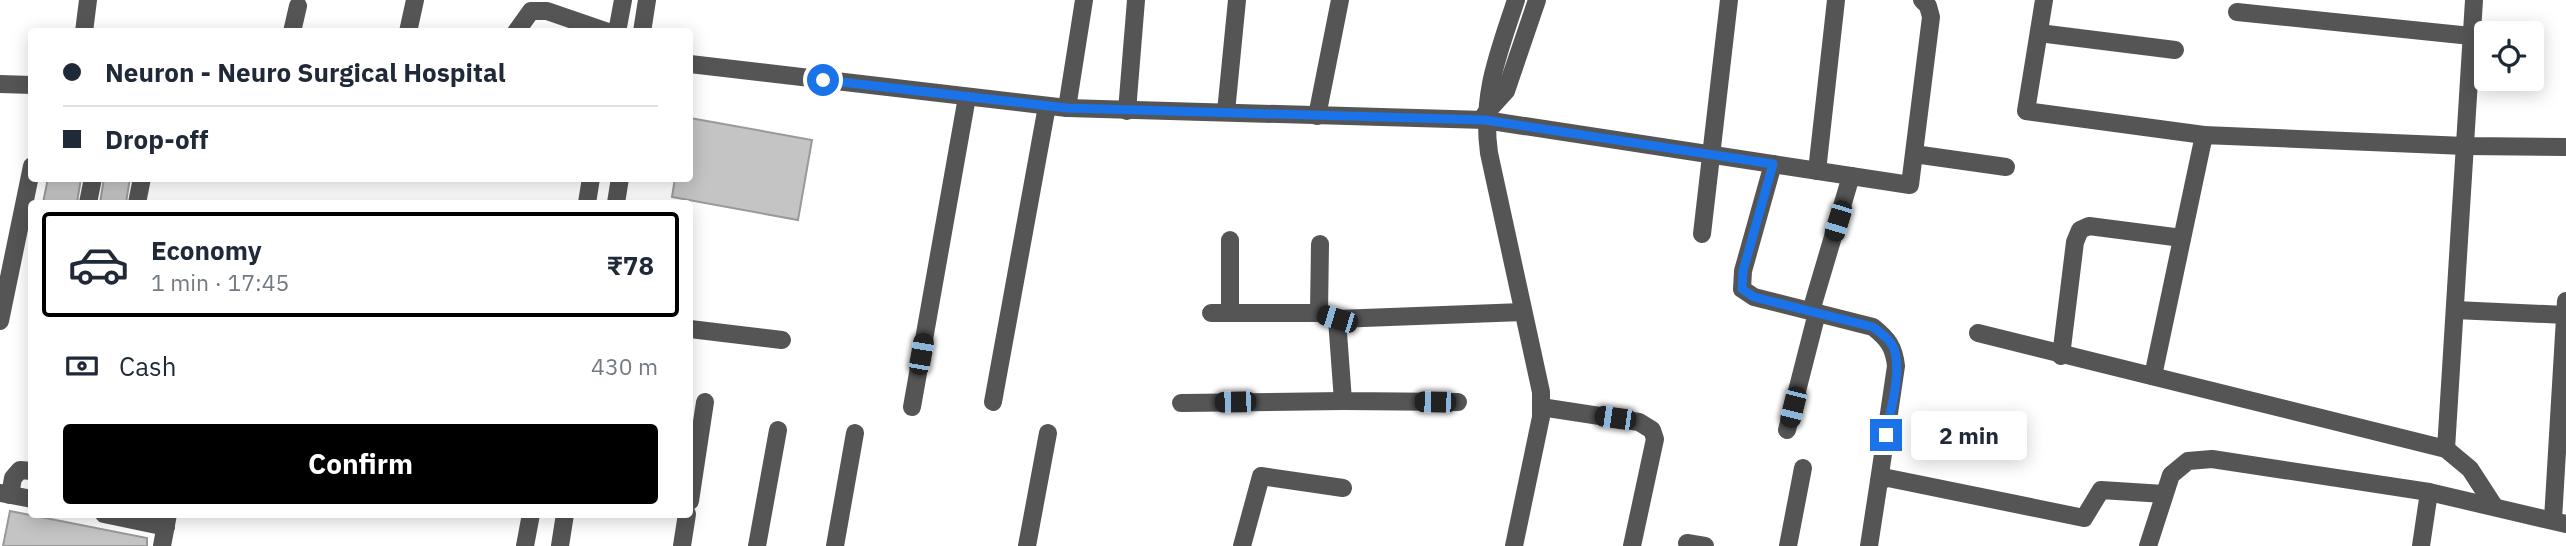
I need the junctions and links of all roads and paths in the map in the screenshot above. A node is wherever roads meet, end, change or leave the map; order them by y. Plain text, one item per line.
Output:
1 (88, 0) edge
2 (415, 0) edge
3 (623, 0) edge
4 (648, 0) edge
5 (1084, 0) edge
6 (1136, 0) edge
7 (1237, 0) edge
8 (1340, 0) edge
9 (1516, 0) edge
10 (1537, 0) edge
11 (1730, 0) edge
12 (1836, 0) edge
13 (1922, 0) edge
14 (2044, 0) edge
15 (2474, 0) edge
16 (298, 6) dead end
17 (2237, 12) dead end
18 (89, 28) edge
19 (293, 28) edge
20 (409, 28) edge
21 (519, 28) edge
22 (596, 28) edge
23 (618, 28) edge
24 (643, 28) edge
25 (2039, 33) junction
26 (2471, 36) junction
27 (2175, 50) dead end
28 (693, 64) edge
29 (0, 84) edge
30 (28, 85) edge
31 (967, 97) junction
32 (1047, 106) junction
33 (1067, 108) junction
34 (1127, 111) junction
35 (1226, 112) junction
36 (1317, 116) junction
37 (1485, 117) junction
38 (2204, 135) junction
39 (2465, 146) junction
40 (2566, 147) edge
41 (1914, 154) junction
42 (1712, 155) junction
43 (1773, 164) junction
44 (2006, 167) dead end
45 (1818, 171) junction
46 (1851, 176) junction
47 (30, 182) edge
48 (92, 182) edge
49 (141, 182) edge
50 (590, 182) edge
51 (619, 182) edge
52 (28, 200) edge
53 (89, 200) edge
54 (138, 200) edge
55 (587, 200) edge
56 (616, 200) edge
57 (28, 201) edge
58 (26, 219) edge
59 (1702, 234) dead end
60 (2182, 238) junction
61 (1230, 240) dead end
62 (1320, 244) dead end
63 (2, 298) edge
64 (2455, 310) junction
65 (2566, 310) edge
66 (1523, 312) junction
67 (1814, 312) junction
68 (1211, 313) dead end
69 (1230, 313) junction
70 (1318, 313) junction
71 (1337, 319) junction
72 (0, 321) edge
73 (693, 329) edge
74 (1978, 333) dead end
75 (782, 340) dead end
76 (2061, 356) junction
77 (2153, 376) junction
78 (1343, 401) junction
79 (705, 402) dead end
80 (993, 402) dead end
81 (1458, 402) dead end
82 (1181, 403) dead end
83 (912, 407) dead end
84 (1541, 407) junction
85 (778, 430) dead end
86 (1787, 430) dead end
87 (855, 433) dead end
88 (1048, 433) dead end
89 (2446, 449) junction
90 (1803, 468) dead end
91 (28, 471) edge
92 (693, 481) edge
93 (1880, 481) junction
94 (1343, 488) dead end
95 (2429, 492) junction
96 (5, 494) edge
97 (2164, 494) junction
98 (28, 498) edge
99 (2494, 506) junction
100 (140, 518) edge
101 (530, 518) edge
102 (564, 518) edge
103 (686, 518) edge
104 (167, 521) edge
105 (2560, 522) edge
106 (162, 546) edge
107 (525, 546) edge
108 (560, 546) edge
109 (682, 546) edge
110 (757, 546) edge
111 (835, 546) edge
112 (1027, 546) edge
113 (1242, 546) edge
114 (1514, 546) edge
115 (1632, 546) edge
116 (1788, 546) edge
117 (1869, 546) edge
118 (2148, 546) edge
119 (2421, 546) edge

1 - 18 street
2 - 20 street
3 - 23 street
4 - 24 street
5 - 33 street
6 - 34 street
7 - 35 street
8 - 36 street
9 - 37 street
10 - 37 street
11 - 42 street
12 - 45 street
13 - 41 street
14 - 25 street
15 - 26 street
16 - 19 street
17 - 26 street
21 - 22 street
25 - 27 street
25 - 38 street
26 - 39 street
28 - 31 street
29 - 30 street
31 - 32 street
31 - 83 street
32 - 33 street
32 - 80 street
33 - 34 street
34 - 35 street
35 - 36 street
36 - 37 street
37 - 42 street
37 - 66 street
38 - 39 street
38 - 60 street
39 - 40 street
39 - 64 street
41 - 44 street
41 - 46 street
42 - 43 street
42 - 59 street
43 - 45 street
43 - 67 street
45 - 46 street
46 - 67 street
47 - 52 street
48 - 53 street
49 - 54 street
50 - 55 street
51 - 56 street
57 - 58 street
58 - 63 street
60 - 76 street
60 - 77 street
61 - 69 street
62 - 70 street
63 - 72 street
64 - 65 street
64 - 89 street
65 - 105 street
66 - 71 street
66 - 84 street
67 - 86 street
67 - 93 street
68 - 69 street
69 - 70 street
70 - 71 street
71 - 78 street
73 - 75 street
74 - 76 street
76 - 77 street
77 - 89 street
78 - 81 street
78 - 82 street
79 - 92 street
84 - 114 street
84 - 115 street
85 - 110 street
87 - 111 street
88 - 112 street
89 - 99 street
90 - 116 street
91 - 96 street
93 - 97 street
93 - 117 street
94 - 113 street
95 - 97 street
95 - 99 street
95 - 119 street
96 - 98 street
97 - 118 street
99 - 105 street
100 - 104 street
101 - 107 street
102 - 108 street
103 - 109 street
104 - 106 street

